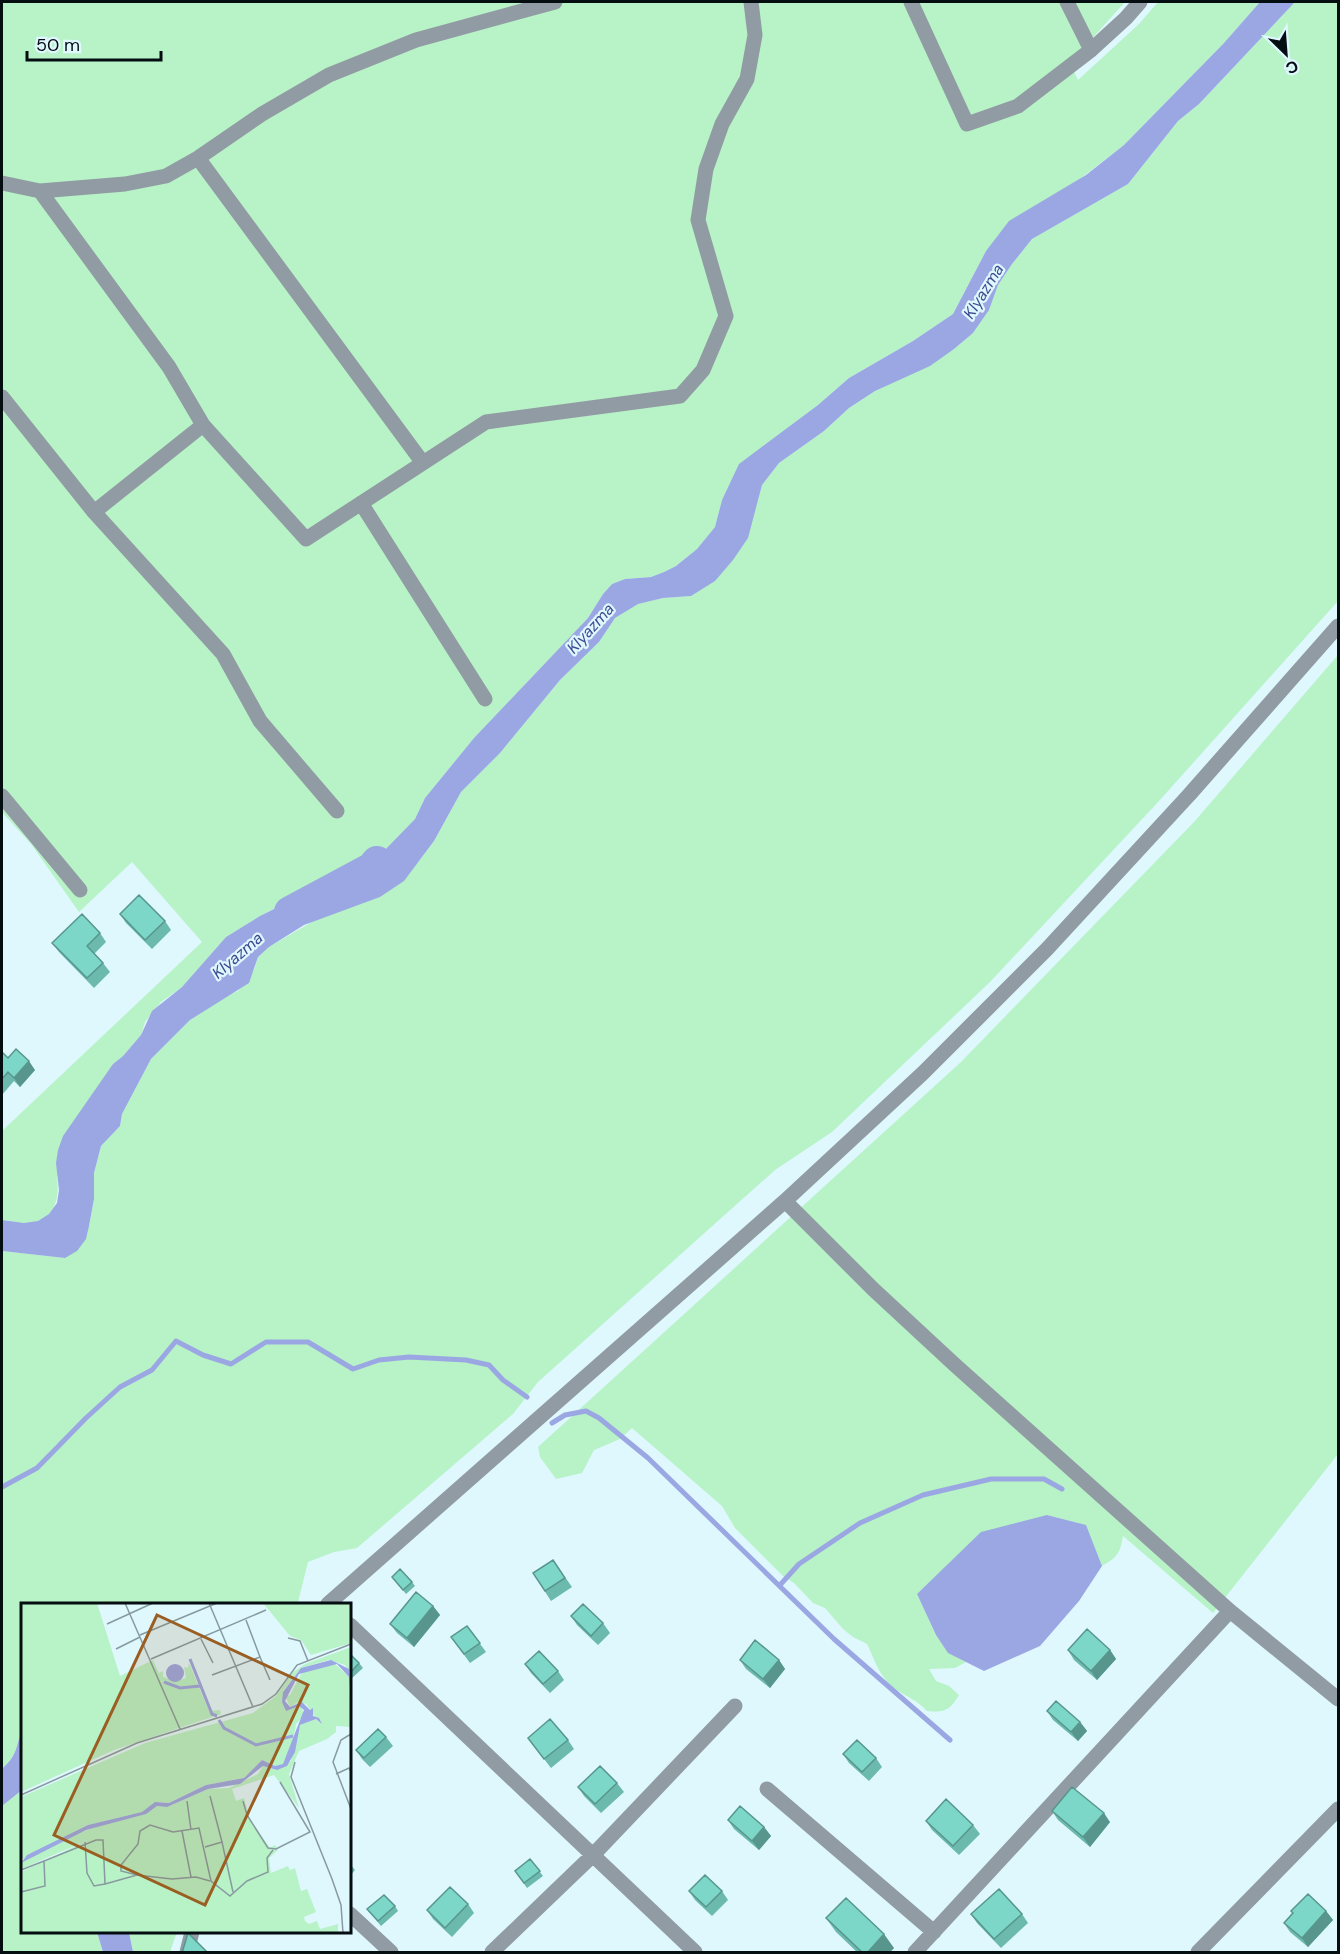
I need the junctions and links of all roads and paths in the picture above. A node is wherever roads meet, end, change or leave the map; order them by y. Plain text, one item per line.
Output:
1 (555, 2) edge
2 (751, 2) edge
3 (911, 2) edge
4 (1067, 2) edge
5 (1140, 2) edge
6 (1091, 50) junction
7 (198, 158) junction
8 (2, 183) edge
9 (40, 191) junction
10 (2, 397) edge
11 (203, 425) junction
12 (423, 463) junction
13 (361, 503) junction
14 (93, 512) junction
15 (1338, 626) edge
16 (485, 699) dead end
17 (2, 796) edge
18 (337, 811) dead end
19 (80, 890) dead end
20 (785, 1201) junction
21 (330, 1603) edge
22 (1230, 1611) junction
23 (351, 1626) edge
24 (1338, 1699) edge
25 (735, 1706) dead end
26 (767, 1790) dead end
27 (1338, 1809) edge
28 (593, 1856) junction
29 (351, 1915) edge
30 (934, 1932) junction
31 (192, 1933) edge
32 (187, 1953) edge
33 (391, 1953) edge
34 (492, 1953) edge
35 (695, 1953) edge
36 (915, 1953) edge
37 (1198, 1953) edge

1 - 7 street
2 - 12 street
3 - 6 street
4 - 6 street
5 - 6 street
7 - 9 street
7 - 12 street
8 - 9 street
9 - 11 street
10 - 14 street
11 - 13 street
11 - 14 street
12 - 13 street
13 - 16 street
14 - 18 street
15 - 20 street
17 - 19 street
20 - 21 street
20 - 22 street
22 - 24 street
22 - 30 street
23 - 28 street
25 - 28 street
26 - 30 street
27 - 37 street
28 - 34 street
28 - 35 street
29 - 33 street
30 - 36 street
31 - 32 street

